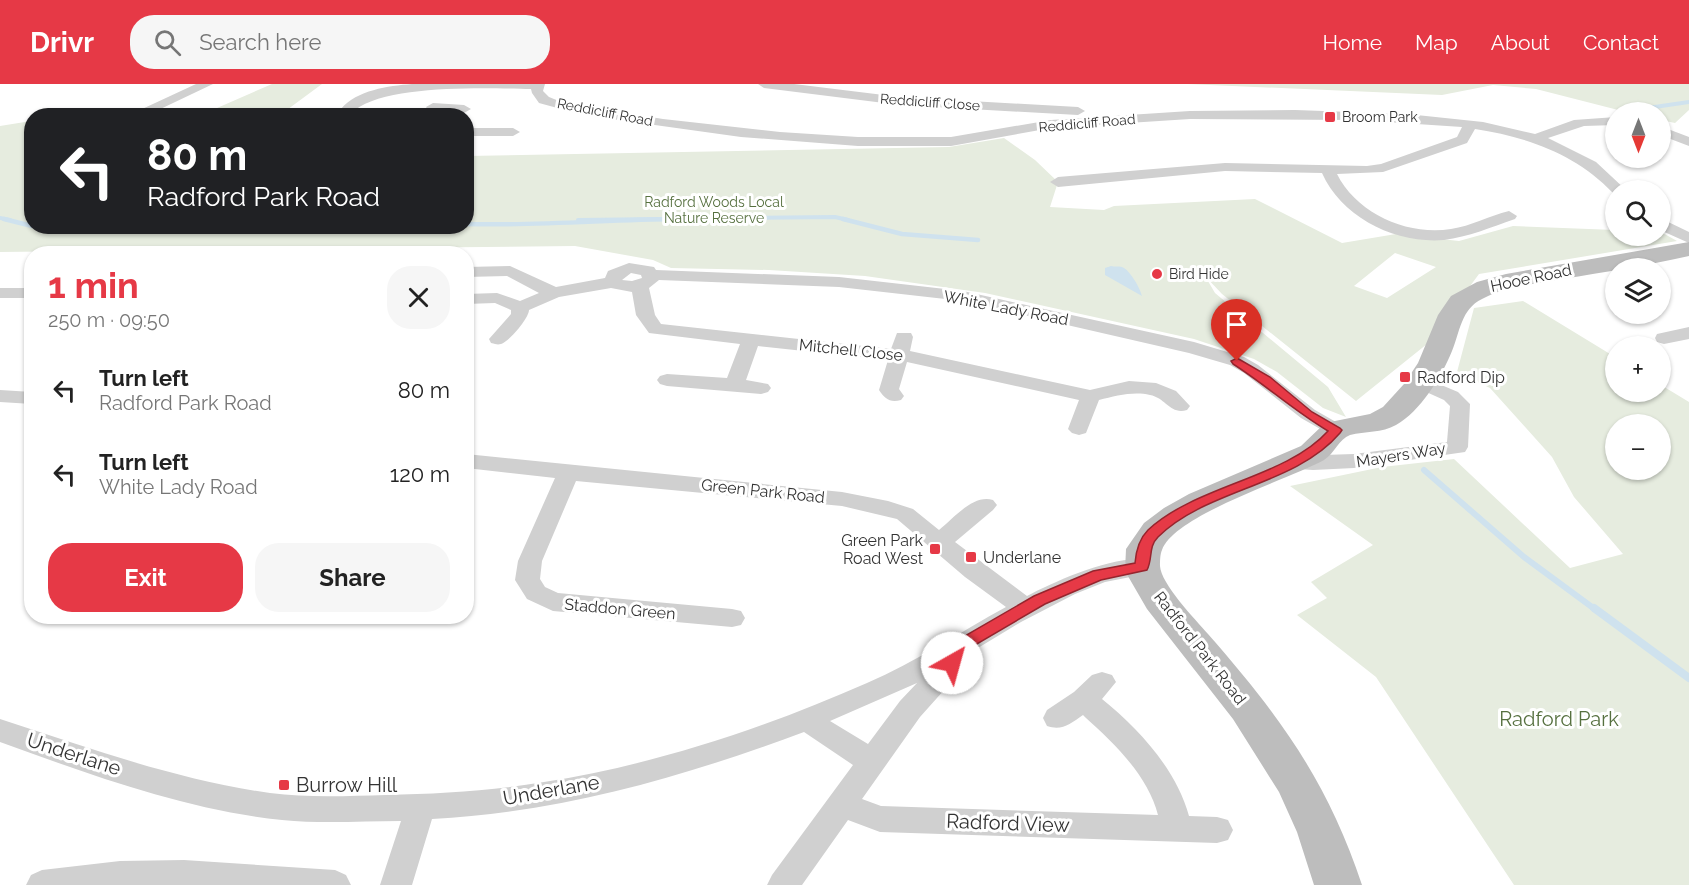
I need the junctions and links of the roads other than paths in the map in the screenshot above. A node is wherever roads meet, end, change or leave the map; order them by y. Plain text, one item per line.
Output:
1 (207, 84) edge
2 (764, 84) edge
3 (418, 85) edge
4 (539, 85) edge
5 (152, 108) edge
6 (349, 108) edge
7 (1094, 121) junction
8 (1605, 122) edge
9 (1469, 124) junction
10 (508, 130) dead end
11 (474, 132) edge
12 (1671, 135) edge
13 (1535, 139) junction
14 (1689, 142) edge
15 (1327, 169) junction
16 (1607, 180) edge
17 (1058, 182) dead end
18 (1493, 208) dead end
19 (1671, 229) edge
20 (1689, 238) edge
21 (1689, 249) edge
22 (474, 272) edge
23 (646, 280) junction
24 (0, 293) edge
25 (24, 293) edge
26 (554, 293) junction
27 (474, 299) edge
28 (520, 308) junction
29 (1689, 333) edge
30 (1671, 337) edge
31 (498, 339) dead end
32 (751, 340) junction
33 (901, 346) junction
34 (667, 380) dead end
35 (1420, 382) junction
36 (734, 384) junction
37 (761, 387) dead end
38 (0, 396) edge
39 (894, 396) dead end
40 (1090, 396) junction
41 (24, 398) edge
42 (1180, 406) dead end
43 (1079, 429) dead end
44 (1336, 430) junction
45 (474, 462) edge
46 (1292, 463) junction
47 (568, 473) junction
48 (985, 505) dead end
49 (940, 542) junction
50 (1142, 567) junction
51 (1026, 608) junction
52 (732, 618) dead end
53 (956, 648) junction
54 (1057, 718) dead end
55 (810, 719) junction
56 (0, 730) edge
57 (871, 761) junction
58 (842, 804) junction
59 (421, 807) junction
60 (1177, 828) junction
61 (1217, 830) dead end
62 (42, 885) edge
63 (334, 885) edge
64 (396, 885) edge
65 (783, 885) edge
66 (1338, 885) edge

1 - 5 street
2 - 7 street, Reddicliff Close
3 - 4 street
3 - 6 street
4 - 7 street, Reddicliff Road
7 - 9 street, Reddicliff Road
8 - 13 street
9 - 13 street, Reddicliff Road
9 - 15 street
10 - 11 street
12 - 14 street
13 - 16 street, Reddicliff Road
15 - 17 street
15 - 18 street
19 - 20 street
21 - 35 street, Hooe Road
22 - 26 street
23 - 26 street, White Lady Road
23 - 32 street, Mitchell Close
23 - 44 street, White Lady Road
24 - 25 street
26 - 28 street, White Lady Road
27 - 28 street
28 - 31 street
29 - 30 street
32 - 33 street, Mitchell Close
32 - 36 street
33 - 39 street
33 - 40 street, Mitchell Close
34 - 36 street
35 - 44 street, Hooe Road
35 - 46 street, Mayers Way
36 - 37 street
38 - 41 street
40 - 42 street, Mitchell Close
40 - 43 street
44 - 46 street
45 - 47 street, Green Park Road
46 - 50 street
47 - 49 street, Green Park Road
47 - 52 street, Staddon Green
48 - 49 street
49 - 51 street, Green Park Road
50 - 51 street, Underlane
50 - 66 street, Radford Park Road
51 - 53 street, Underlane
53 - 55 street, Underlane
53 - 57 street
54 - 60 street
55 - 57 street
55 - 59 street, Underlane
56 - 59 street, Underlane
57 - 58 street
58 - 60 street, Radford View
58 - 65 street
59 - 64 street
60 - 61 street, Radford View
62 - 63 street

